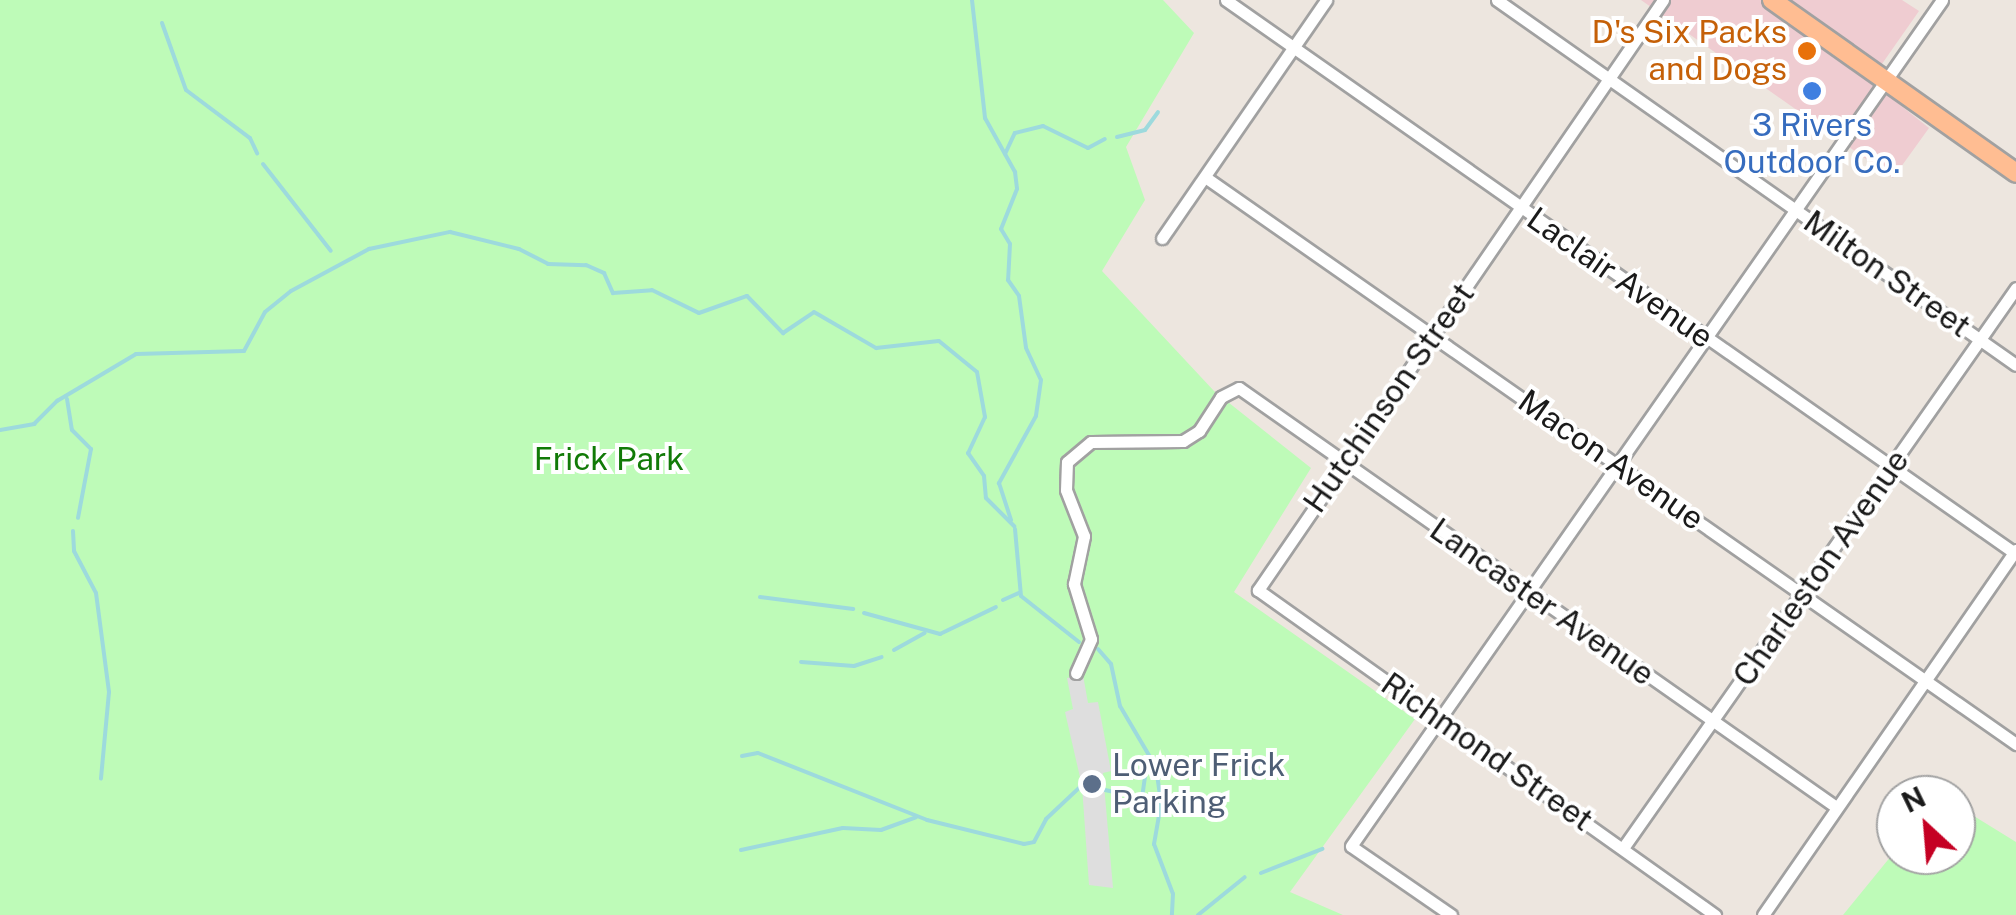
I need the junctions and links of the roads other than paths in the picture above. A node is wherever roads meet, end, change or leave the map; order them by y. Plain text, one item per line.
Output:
1 (1226, 0) edge
2 (1326, 0) edge
3 (1497, 0) edge
4 (1663, 0) edge
5 (1772, 0) edge
6 (1942, 0) edge
7 (1290, 47) junction
8 (1610, 80) junction
9 (1885, 80) junction
10 (1202, 171) junction
11 (2016, 173) edge
12 (1519, 207) junction
13 (1796, 210) junction
14 (1162, 238) dead end
15 (2016, 288) edge
16 (1430, 334) junction
17 (1707, 338) junction
18 (1980, 339) junction
19 (2016, 364) edge
20 (1340, 461) junction
21 (1617, 464) junction
22 (1891, 466) junction
23 (2015, 552) edge
24 (1258, 590) joint
25 (1527, 593) junction
26 (1802, 594) junction
27 (1076, 673) dead end
28 (1924, 680) junction
29 (1439, 719) junction
30 (1714, 721) junction
31 (2016, 744) edge
32 (1836, 808) junction
33 (1623, 848) junction
34 (1451, 915) edge
35 (1715, 915) edge
36 (1763, 915) edge

1 - 7 street, Laclair Avenue
2 - 7 street
3 - 8 street, Milton Street
4 - 8 street, Hutchinson Street
5 - 9 main road
6 - 9 street
7 - 10 street
7 - 12 street, Laclair Avenue
8 - 12 street, Hutchinson Street
8 - 13 street, Milton Street
9 - 11 main road
9 - 13 street
10 - 14 street
10 - 16 street, Macon Avenue
12 - 16 street, Hutchinson Street
12 - 17 street, Laclair Avenue
13 - 17 street
13 - 18 street, Milton Street
15 - 18 street, Charleston Avenue
16 - 20 street, Hutchinson Street
16 - 21 street, Macon Avenue
17 - 21 street
17 - 22 street, Laclair Avenue
18 - 19 street, Milton Street
18 - 22 street, Charleston Avenue
20 - 24 street, Hutchinson Street
20 - 25 street, Lancaster Avenue
20 - 27 street, Lancaster Avenue
21 - 25 street
21 - 26 street, Macon Avenue
22 - 23 street, Laclair Avenue
22 - 26 street, Charleston Avenue
23 - 28 street
24 - 29 street, Richmond Street
25 - 29 street
25 - 30 street, Lancaster Avenue
26 - 28 street, Macon Avenue
26 - 30 street, Charleston Avenue
28 - 31 street, Macon Avenue
28 - 32 street
29 - 33 street, Richmond Street
29 - 34 street
30 - 32 street, Lancaster Avenue
30 - 33 street, Charleston Avenue
32 - 36 street
33 - 35 street, Richmond Street

